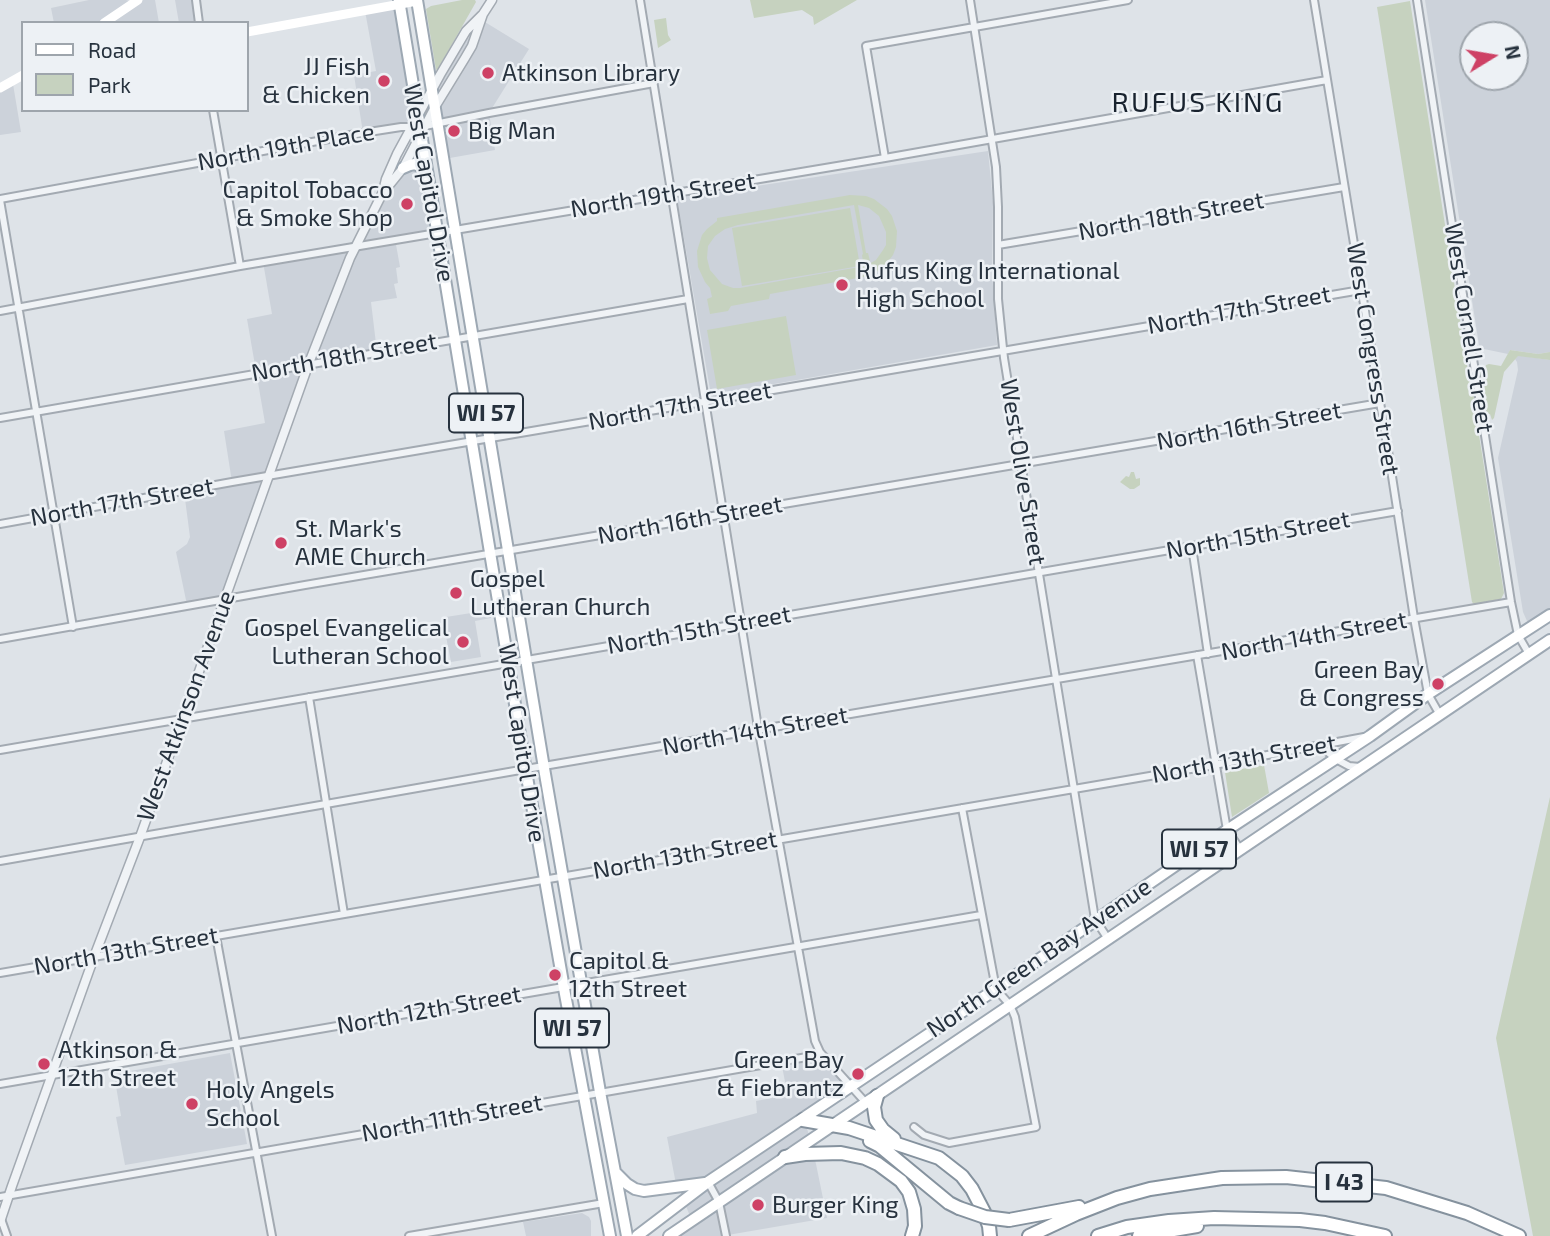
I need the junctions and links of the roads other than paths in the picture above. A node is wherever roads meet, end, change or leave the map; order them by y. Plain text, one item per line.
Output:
1 (138, 0) edge
2 (196, 0) edge
3 (420, 0) edge
4 (492, 0) edge
5 (640, 0) edge
6 (970, 0) edge
7 (1128, 0) edge
8 (1314, 0) edge
9 (1418, 0) edge
10 (399, 2) edge
11 (483, 13) junction
12 (107, 21) edge
13 (199, 21) edge
14 (974, 27) junction
15 (248, 32) edge
16 (21, 76) edge
17 (1327, 80) junction
18 (654, 83) junction
19 (2, 86) edge
20 (432, 89) junction
21 (435, 107) junction
22 (214, 112) edge
23 (418, 115) junction
24 (438, 123) junction
25 (419, 129) junction
26 (992, 138) junction
27 (221, 158) junction
28 (885, 158) junction
29 (403, 168) junction
30 (428, 173) junction
31 (1344, 187) junction
32 (671, 193) junction
33 (382, 194) junction
34 (0, 200) edge
35 (456, 229) junction
36 (438, 232) junction
37 (998, 245) junction
38 (356, 246) junction
39 (240, 265) junction
40 (1361, 290) junction
41 (688, 299) junction
42 (18, 307) junction
43 (0, 311) edge
44 (473, 335) junction
45 (455, 338) junction
46 (1003, 351) junction
47 (309, 363) junction
48 (705, 401) junction
49 (1380, 403) junction
50 (36, 411) junction
51 (0, 418) edge
52 (490, 439) junction
53 (472, 442) junction
54 (1022, 464) junction
55 (269, 476) junction
56 (1398, 511) junction
57 (54, 514) junction
58 (723, 514) junction
59 (0, 524) edge
60 (1192, 547) junction
61 (509, 551) junction
62 (491, 554) junction
63 (1039, 573) junction
64 (225, 599) junction
65 (1511, 602) junction
66 (1550, 615) edge
67 (1414, 618) junction
68 (741, 622) junction
69 (73, 627) junction
70 (1518, 635) junction
71 (0, 639) edge
72 (1550, 640) edge
73 (1208, 654) junction
74 (1529, 654) junction
75 (1197, 655) junction
76 (526, 659) junction
77 (509, 662) junction
78 (1057, 680) junction
79 (1428, 694) junction
80 (309, 696) junction
81 (1440, 715) junction
82 (181, 720) junction
83 (759, 730) junction
84 (1370, 736) junction
85 (1307, 748) junction
86 (0, 750) edge
87 (1336, 759) junction
88 (1214, 765) junction
89 (543, 766) junction
90 (1361, 767) junction
91 (526, 769) junction
92 (1074, 789) junction
93 (326, 804) junction
94 (962, 807) junction
95 (1227, 831) junction
96 (139, 837) junction
97 (777, 839) junction
98 (1240, 849) junction
99 (0, 861) edge
100 (562, 876) junction
101 (545, 878) junction
102 (344, 914) junction
103 (981, 915) junction
104 (1095, 919) junction
105 (216, 936) junction
106 (1108, 939) junction
107 (797, 948) junction
108 (94, 957) junction
109 (0, 973) edge
110 (580, 984) junction
111 (564, 986) junction
112 (996, 989) junction
113 (1010, 1005) junction
114 (236, 1044) junction
115 (820, 1052) junction
116 (52, 1074) junction
117 (0, 1084) edge
118 (851, 1086) junction
119 (600, 1092) junction
120 (585, 1095) junction
121 (872, 1100) junction
122 (803, 1120) junction
123 (836, 1127) junction
124 (914, 1127) dead end
125 (902, 1146) junction
126 (256, 1152) junction
127 (785, 1157) junction
128 (615, 1171) junction
129 (708, 1182) junction
130 (4, 1196) edge
131 (1117, 1198) junction
132 (719, 1202) junction
133 (605, 1203) junction
134 (1256, 1218) junction
135 (1, 1221) edge
136 (7, 1236) edge
137 (272, 1236) edge
138 (409, 1236) edge
139 (610, 1236) edge
140 (627, 1236) edge
141 (637, 1236) edge
142 (669, 1236) edge
143 (726, 1236) edge
144 (912, 1236) edge
145 (990, 1236) edge
146 (1029, 1236) edge
147 (1098, 1236) edge
148 (1139, 1236) edge
149 (1385, 1236) edge
150 (1519, 1236) edge

1 - 12 main road
2 - 13 street
3 - 10 main road, WI 57
3 - 20 main road, West Capitol Drive / WI 57
4 - 11 street, West Atkinson Avenue
5 - 18 street
6 - 14 street, West Olive Street
7 - 14 street
8 - 17 street, West Congress Street
9 - 65 street, West Cornell Street
10 - 15 main road, WI 57
10 - 23 main road, West Capitol Drive / WI 57
11 - 20 street, West Atkinson Avenue
11 - 21 street, West Atkinson Avenue
14 - 26 street, West Olive Street
14 - 28 street
16 - 19 main road
17 - 26 street, North 19th Street
17 - 31 street, West Congress Street
18 - 24 street, North 19th Place
18 - 32 street
20 - 21 main road, West Capitol Drive / WI 57
20 - 23 street, West Atkinson Avenue
21 - 24 main road, West Capitol Drive / WI 57
21 - 25 street, West Atkinson Avenue
22 - 27 street
23 - 25 main road, West Capitol Drive / WI 57
24 - 25 street, North 19th Place
24 - 35 main road, West Capitol Drive / WI 57
25 - 27 street, North 19th Place
25 - 29 street, West Atkinson Avenue
25 - 30 main road, West Capitol Drive / WI 57
25 - 33 street, West Atkinson Avenue
26 - 28 street, North 19th Street
26 - 37 street, West Olive Street
27 - 34 street, North 19th Place
27 - 39 street
28 - 32 street, North 19th Street
29 - 30 main road
29 - 33 street, West Atkinson Avenue
30 - 36 main road, West Capitol Drive / WI 57
31 - 37 street, North 18th Street
31 - 40 street, West Congress Street
32 - 35 street, North 19th Street
32 - 41 street
33 - 38 street, West Atkinson Avenue
34 - 42 street
35 - 36 street, North 19th Street
35 - 44 main road, West Capitol Drive / WI 57
36 - 38 street, North 19th Street
36 - 45 main road, West Capitol Drive / WI 57
37 - 46 street, West Olive Street
38 - 39 street, North 19th Street
38 - 47 street, West Atkinson Avenue
39 - 42 street, North 19th Street
40 - 46 street, North 17th Street
40 - 49 street, West Congress Street
41 - 44 street, North 18th Street
41 - 48 street
42 - 43 street, North 19th Street
42 - 50 street
44 - 45 street, North 18th Street
44 - 52 main road, West Capitol Drive / WI 57
45 - 47 street, North 18th Street
45 - 53 main road, West Capitol Drive / WI 57
46 - 48 street, North 17th Street
46 - 54 street, West Olive Street
47 - 50 street, North 18th Street
47 - 55 street, West Atkinson Avenue
48 - 52 street, North 17th Street
48 - 58 street
49 - 54 street, North 16th Street
49 - 56 street, West Congress Street
50 - 51 street, North 18th Street
50 - 57 street
52 - 53 street, North 17th Street
52 - 61 main road, West Capitol Drive / WI 57
53 - 55 street, North 17th Street
53 - 62 main road, West Capitol Drive / WI 57
54 - 58 street, North 16th Street
54 - 63 street, West Olive Street
55 - 57 street, North 17th Street
55 - 64 street, West Atkinson Avenue
56 - 60 street, North 15th Street
56 - 67 street, West Congress Street
57 - 59 street, North 17th Street
57 - 69 street
58 - 61 street, North 16th Street
58 - 68 street
60 - 63 street, North 15th Street
60 - 73 street
61 - 62 street, North 16th Street
61 - 76 main road, West Capitol Drive / WI 57
62 - 64 street, North 16th Street
62 - 77 main road, West Capitol Drive / WI 57
63 - 68 street, North 15th Street
63 - 78 street, West Olive Street
64 - 69 street, North 16th Street
64 - 82 street, West Atkinson Avenue
65 - 67 street, North 14th Street
65 - 70 street, West Cornell Street
66 - 70 main road, North Green Bay Avenue / WI 57
67 - 73 street, North 14th Street
67 - 79 street, West Congress Street
68 - 76 street, North 15th Street
68 - 83 street
69 - 71 street, North 16th Street
70 - 74 street, West Cornell Street
70 - 79 main road, North Green Bay Avenue / WI 57
72 - 74 main road, North Green Bay Avenue / WI 57
73 - 75 street, North 14th Street
74 - 81 main road, North Green Bay Avenue / WI 57
75 - 78 street, North 14th Street
75 - 88 street
76 - 77 street, North 15th Street
76 - 89 main road, West Capitol Drive / WI 57
77 - 80 street, North 15th Street
77 - 91 main road, West Capitol Drive / WI 57
78 - 83 street, North 14th Street
78 - 92 street, West Olive Street
79 - 81 street, West Congress Street
79 - 84 main road, North Green Bay Avenue / WI 57
80 - 82 street, North 15th Street
80 - 93 street
81 - 90 main road, North Green Bay Avenue / WI 57
82 - 86 street, North 15th Street
82 - 96 street, West Atkinson Avenue
83 - 89 street, North 14th Street
83 - 97 street
84 - 85 street, North 13th Street
84 - 87 main road, North Green Bay Avenue / WI 57
85 - 87 street
85 - 88 street, North 13th Street
87 - 90 street
87 - 95 main road, North Green Bay Avenue / WI 57
88 - 92 street, North 13th Street
88 - 95 street
89 - 91 street, North 14th Street
89 - 100 main road, West Capitol Drive / WI 57
90 - 98 main road, North Green Bay Avenue / WI 57
91 - 93 street, North 14th Street
91 - 101 main road, West Capitol Drive / WI 57
92 - 94 street, North 13th Street
92 - 104 street, West Olive Street
93 - 96 street, North 14th Street
93 - 102 street
94 - 97 street, North 13th Street
94 - 103 street
95 - 98 street
95 - 104 main road, North Green Bay Avenue / WI 57
96 - 99 street, North 14th Street
96 - 108 street, West Atkinson Avenue
97 - 100 street, North 13th Street
97 - 107 street
98 - 106 main road, North Green Bay Avenue / WI 57
100 - 101 street, North 13th Street
100 - 110 main road, West Capitol Drive / WI 57
101 - 102 street, North 13th Street
101 - 111 main road, West Capitol Drive / WI 57
102 - 105 street, North 13th Street
103 - 107 street, North 12th Street
103 - 112 street
104 - 106 street, West Olive Street
104 - 112 main road, North Green Bay Avenue / WI 57
105 - 108 street, North 13th Street
105 - 114 street
106 - 113 main road, North Green Bay Avenue / WI 57
107 - 110 street, North 12th Street
107 - 115 street
108 - 109 street, North 13th Street
108 - 116 street, West Atkinson Avenue
110 - 111 street, North 12th Street
110 - 119 main road, West Capitol Drive / WI 57
111 - 114 street, North 12th Street
111 - 120 main road, West Capitol Drive / WI 57
112 - 113 street
112 - 118 main road, North Green Bay Avenue / WI 57
113 - 121 main road, North Green Bay Avenue / WI 57
113 - 124 street
114 - 116 street, North 12th Street
114 - 126 street
115 - 118 street
115 - 119 street, North 11th Street
116 - 117 street, North 12th Street
116 - 130 street, West Atkinson Avenue
118 - 121 street
118 - 122 main road, North Green Bay Avenue / WI 57
119 - 120 street, North 11th Street
119 - 128 main road, West Capitol Drive / WI 57
120 - 126 street, North 11th Street
120 - 133 main road, West Capitol Drive / WI 57
121 - 123 main road, North Green Bay Avenue / WI 57
121 - 125 highway
122 - 123 highway
122 - 129 main road, North Green Bay Avenue / WI 57
123 - 125 highway
123 - 127 main road, North Green Bay Avenue / WI 57
123 - 131 highway, bridge
125 - 145 highway
126 - 130 street, North 11th Street
126 - 137 street
127 - 132 main road, North Green Bay Avenue / WI 57
127 - 144 highway
128 - 129 main road, WI 57
128 - 140 main road, West Capitol Drive
129 - 132 street
129 - 141 main road, North Green Bay Avenue
130 - 135 street, West Atkinson Avenue
131 - 146 highway, I 43
131 - 150 highway, I 43
132 - 142 main road, North Green Bay Avenue / WI 57
132 - 143 street
133 - 138 street
133 - 139 main road, West Capitol Drive / WI 57
134 - 147 highway, I 43
134 - 148 highway
134 - 149 highway, I 43
135 - 136 street

